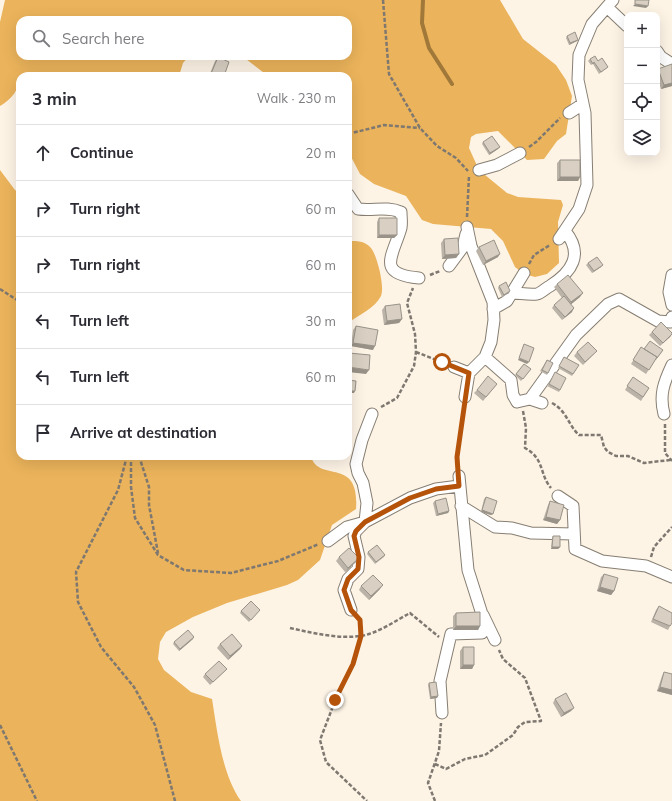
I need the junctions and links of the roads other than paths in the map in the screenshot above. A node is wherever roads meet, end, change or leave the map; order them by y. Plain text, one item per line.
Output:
1 (611, 4) edge
2 (624, 22) edge
3 (660, 56) edge
4 (672, 64) edge
5 (584, 104) junction
6 (569, 113) road end
7 (520, 153) road end
8 (480, 170) dead end
9 (352, 200) edge
10 (449, 266) road end
11 (524, 273) road end
12 (672, 275) edge
13 (419, 278) road end
14 (512, 293) junction
15 (672, 305) edge
16 (493, 310) junction
17 (672, 317) edge
18 (485, 357) junction
19 (672, 365) edge
20 (454, 367) road end
21 (469, 373) junction
22 (465, 397) road end
23 (530, 399) junction
24 (542, 403) road end
25 (372, 414) road end
26 (664, 414) road end
27 (558, 496) road end
28 (461, 506) junction
29 (365, 522) junction
30 (574, 534) junction
31 (328, 541) road end
32 (672, 577) edge
33 (351, 610) road end
34 (481, 611) junction
35 (451, 634) junction
36 (440, 637) road end
37 (495, 640) road end
38 (442, 713) road end

1 - 2 street
1 - 5 street
3 - 4 street
5 - 6 street
5 - 14 street
7 - 8 street
9 - 13 street
10 - 16 street
11 - 14 street
12 - 15 street
14 - 16 street
16 - 18 street
17 - 23 street
18 - 21 street
18 - 23 street
19 - 26 street
20 - 21 street
21 - 22 street
23 - 24 street
25 - 29 street
27 - 30 street
28 - 29 street
28 - 30 street
28 - 34 street
29 - 31 street
29 - 33 street
30 - 32 street
34 - 35 street
34 - 37 street
35 - 36 street
35 - 38 street

